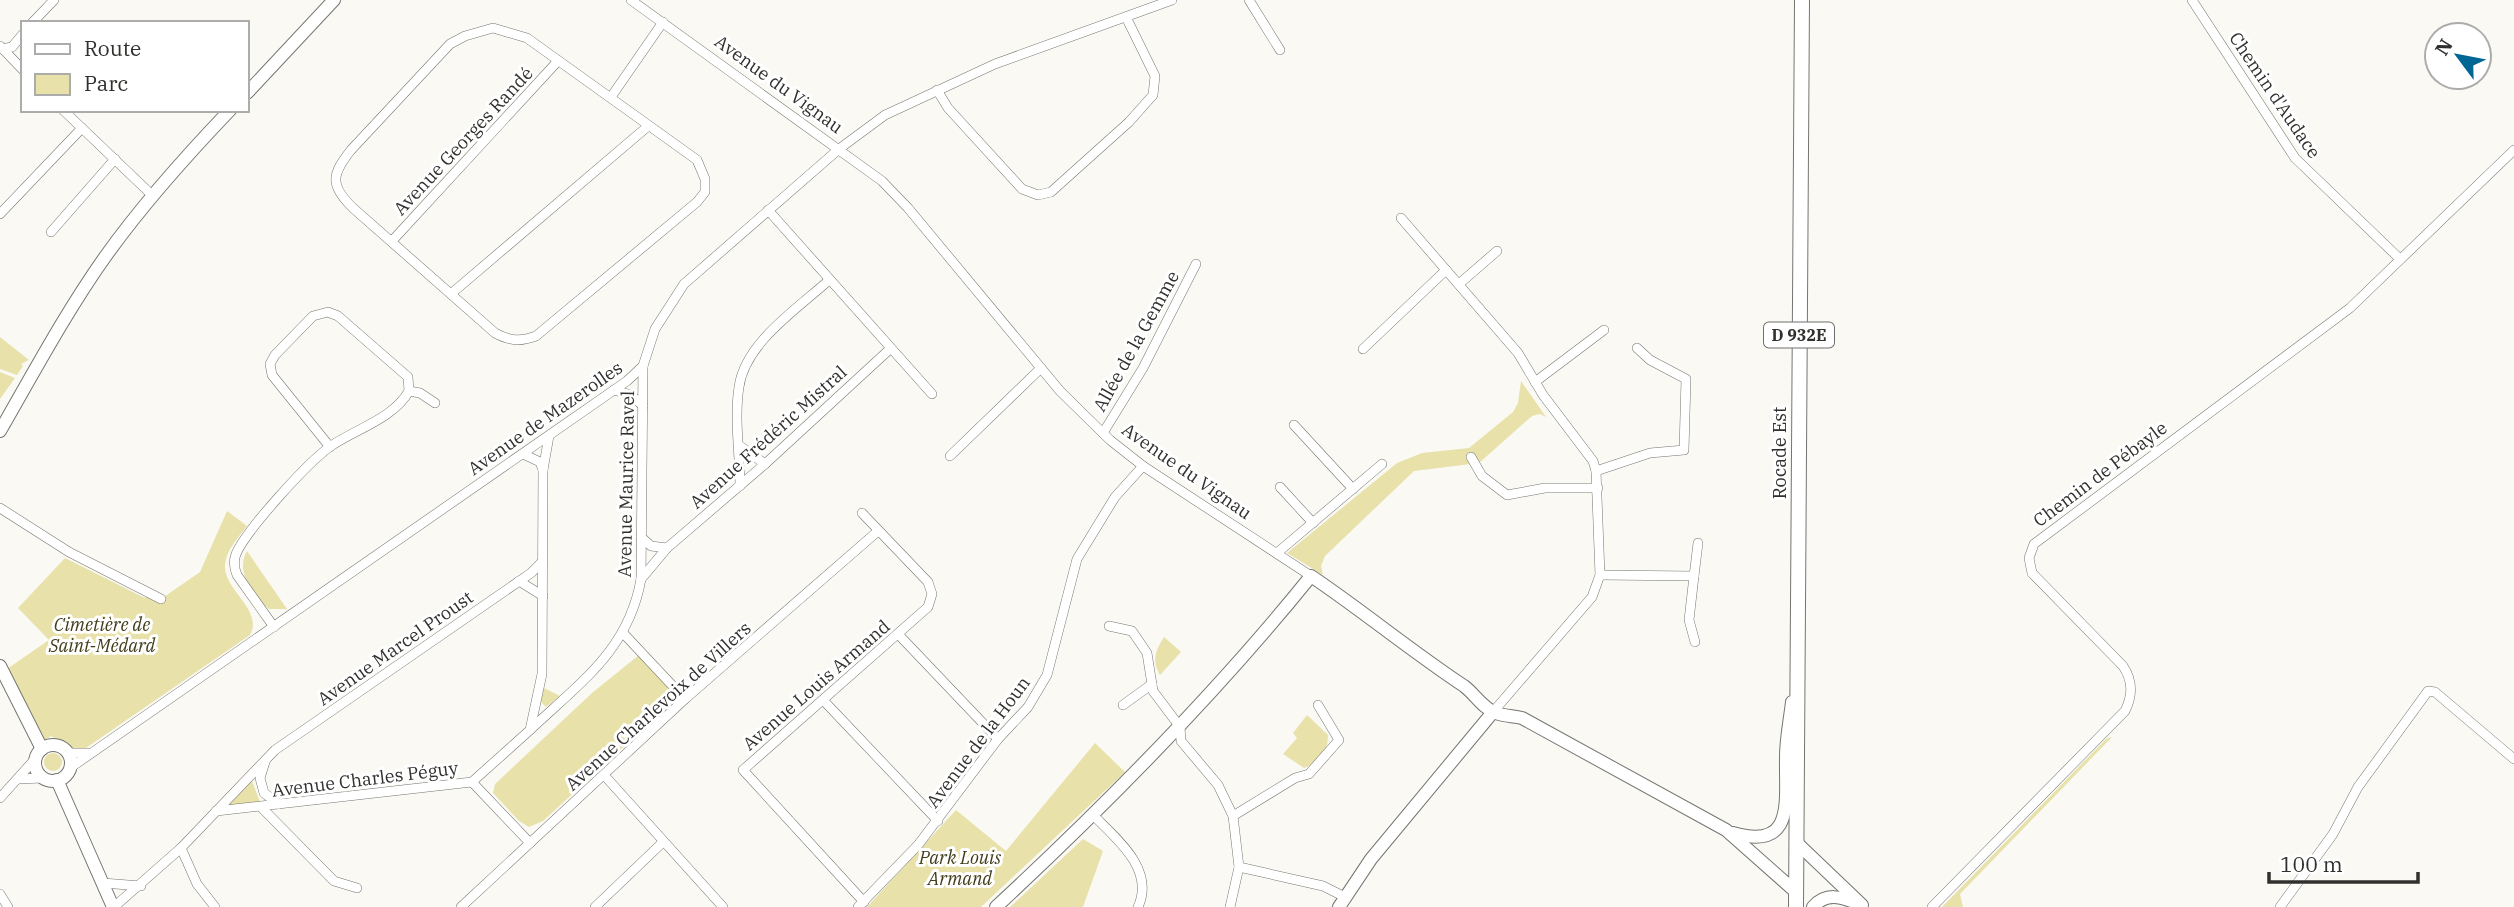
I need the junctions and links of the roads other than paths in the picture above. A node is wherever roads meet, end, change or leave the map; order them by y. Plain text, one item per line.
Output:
1 (54, 0) edge
2 (334, 0) edge
3 (631, 0) edge
4 (1172, 0) edge
5 (1249, 0) edge
6 (1801, 0) edge
7 (2192, 0) edge
8 (1126, 17) junction
9 (34, 21) edge
10 (663, 22) junction
11 (21, 37) edge
12 (1280, 50) dead end
13 (4, 53) edge
14 (557, 62) junction
15 (21, 68) edge
16 (937, 90) junction
17 (248, 92) edge
18 (611, 97) junction
19 (65, 112) edge
20 (228, 112) edge
21 (647, 127) junction
22 (82, 128) junction
23 (839, 149) junction
24 (2514, 150) edge
25 (115, 159) junction
26 (153, 196) junction
27 (768, 210) junction
28 (0, 214) edge
29 (1401, 218) dead end
30 (51, 232) dead end
31 (392, 241) junction
32 (1497, 251) dead end
33 (2400, 259) junction
34 (1196, 264) dead end
35 (1446, 270) junction
36 (828, 281) junction
37 (1459, 284) junction
38 (452, 293) junction
39 (1604, 330) dead end
40 (1637, 348) dead end
41 (890, 349) junction
42 (1363, 349) dead end
43 (643, 366) junction
44 (1041, 368) junction
45 (1535, 382) junction
46 (614, 390) junction
47 (409, 391) junction
48 (932, 394) dead end
49 (435, 403) dead end
50 (643, 406) junction
51 (1294, 425) dead end
52 (0, 431) edge
53 (1102, 433) junction
54 (549, 436) junction
55 (740, 446) junction
56 (330, 447) junction
57 (523, 454) junction
58 (950, 456) dead end
59 (1471, 457) dead end
60 (765, 464) junction
61 (1382, 464) dead end
62 (1143, 466) junction
63 (543, 470) junction
64 (1596, 471) junction
65 (740, 485) junction
66 (1280, 487) dead end
67 (1598, 488) junction
68 (1353, 489) junction
69 (0, 508) edge
70 (862, 513) dead end
71 (1312, 523) junction
72 (878, 531) junction
73 (640, 537) junction
74 (1698, 543) dead end
75 (667, 548) junction
76 (1277, 553) junction
77 (542, 562) junction
78 (1600, 575) junction
79 (1311, 576) junction
80 (1694, 576) junction
81 (641, 579) junction
82 (519, 581) junction
83 (542, 596) junction
84 (161, 599) dead end
85 (274, 626) junction
86 (1109, 626) dead end
87 (624, 634) junction
88 (898, 634) junction
89 (1695, 642) dead end
90 (0, 666) edge
91 (1797, 671) junction
92 (1152, 684) junction
93 (685, 699) junction
94 (823, 700) junction
95 (1123, 705) dead end
96 (1318, 705) dead end
97 (1493, 712) junction
98 (1180, 727) junction
99 (530, 730) junction
100 (998, 739) junction
101 (69, 753) junction
102 (88, 753) junction
103 (39, 754) junction
104 (2514, 759) edge
105 (265, 760) junction
106 (70, 768) junction
107 (604, 775) junction
108 (18, 779) junction
109 (50, 779) junction
110 (472, 782) junction
111 (0, 798) edge
112 (279, 804) junction
113 (261, 807) junction
114 (216, 811) junction
115 (1094, 816) junction
116 (1233, 816) junction
117 (938, 821) junction
118 (1726, 831) junction
119 (530, 843) junction
120 (662, 843) junction
121 (1797, 843) junction
122 (181, 848) junction
123 (1239, 867) junction
124 (103, 883) junction
125 (141, 886) junction
126 (357, 888) dead end
127 (0, 894) edge
128 (1796, 900) edge
129 (1342, 902) edge
130 (861, 904) edge
131 (1863, 906) edge
132 (8, 907) edge
133 (113, 907) edge
134 (215, 907) edge
135 (461, 907) edge
136 (594, 907) edge
137 (723, 907) edge
138 (996, 907) edge
139 (1138, 907) edge
140 (1230, 907) edge
141 (1813, 907) edge
142 (1932, 907) edge
143 (2280, 907) edge

1 - 9 street
2 - 17 street
3 - 10 street, Avenue du Vignau
4 - 8 street, Avenue de Mazerolles
5 - 12 street
6 - 91 main road, Rocade Est / D 932E
7 - 33 street, Chemin d'Audace
8 - 16 street, Avenue de Mazerolles
8 - 16 street
10 - 18 street
10 - 23 street, Avenue du Vignau
11 - 13 street
13 - 15 street
14 - 18 street
14 - 31 street, Avenue Georges Randé
14 - 31 street
16 - 23 street, Avenue de Mazerolles
18 - 21 street
19 - 22 street
20 - 26 street
21 - 38 street
21 - 38 street
22 - 25 street
22 - 28 street
23 - 27 street, Avenue de Mazerolles
23 - 44 street, Avenue du Vignau
24 - 33 street
25 - 26 street
25 - 30 street
26 - 52 street
27 - 36 street
27 - 43 street, Avenue de Mazerolles
29 - 35 street
31 - 38 street
32 - 37 street
33 - 142 street, Chemin de Pébayle
34 - 53 street, Allée de la Gemme
35 - 37 street
35 - 42 street
36 - 41 street
36 - 55 street
37 - 45 street
39 - 45 street
40 - 64 street
41 - 48 street
41 - 60 street, Avenue Frédéric Mistral
43 - 46 street, Avenue de Mazerolles
43 - 50 street, Avenue Maurice Ravel
44 - 53 street, Avenue du Vignau
44 - 58 street
45 - 64 street
46 - 50 street
46 - 54 street, Avenue de Mazerolles
47 - 49 street
47 - 56 street
47 - 56 street
50 - 73 street, Avenue Maurice Ravel
51 - 68 street
53 - 62 street, Avenue du Vignau
54 - 57 street, Avenue de Mazerolles
54 - 63 street
55 - 60 street
55 - 65 street
56 - 85 street
57 - 63 street
57 - 85 street, Avenue de Mazerolles
59 - 67 street
60 - 65 street, Avenue Frédéric Mistral
61 - 68 street
62 - 76 street, Avenue du Vignau
62 - 100 street, Avenue de la Houn
63 - 77 street
64 - 67 street
65 - 75 street, Avenue Frédéric Mistral
66 - 71 street
67 - 78 street
68 - 71 street
69 - 84 street
70 - 72 street
71 - 76 street
72 - 88 street, Avenue Louis Armand
72 - 93 street, Avenue Charlevoix de Villers
73 - 75 street
73 - 81 street, Avenue Maurice Ravel
74 - 80 street
75 - 81 street, Avenue Frédéric Mistral
76 - 79 street, Avenue du Vignau
77 - 82 street, Avenue Marcel Proust
77 - 83 street
78 - 80 street
78 - 97 street
79 - 97 street, Avenue du Vignau
79 - 98 street
80 - 89 street
81 - 87 street, Avenue Maurice Ravel
82 - 83 street
82 - 105 street, Avenue Marcel Proust
83 - 99 street
85 - 102 street, Avenue de Mazerolles
86 - 92 street
87 - 93 street
87 - 99 street, Avenue Maurice Ravel
88 - 94 street, Avenue Louis Armand
88 - 100 street
90 - 103 street
91 - 118 street
91 - 121 main road, Rocade Est / D 932E
92 - 95 street
92 - 98 street
93 - 107 street, Avenue Charlevoix de Villers
94 - 117 street
94 - 130 street, Avenue Louis Armand
96 - 116 street
97 - 118 street, Avenue du Vignau
97 - 129 street
98 - 115 street
98 - 116 street
99 - 110 street, Avenue Charles Péguy
100 - 117 street, Avenue de la Houn
101 - 102 street
101 - 103 street
101 - 106 street
102 - 106 street, Avenue de Mazerolles
103 - 108 street
103 - 109 street
104 - 143 street
105 - 112 street
105 - 114 street, Avenue Marcel Proust
106 - 109 street
107 - 119 street, Avenue Charlevoix de Villers
107 - 120 street
108 - 109 street
108 - 111 street
109 - 124 street
110 - 112 street, Avenue Charles Péguy
110 - 119 street
112 - 113 street, Avenue Charles Péguy
113 - 114 street, Avenue Charles Péguy
113 - 126 street
114 - 122 street, Avenue Marcel Proust
115 - 138 street
115 - 139 street
116 - 123 street
117 - 130 street, Avenue de la Houn
118 - 128 street
119 - 135 street, Avenue Charlevoix de Villers
120 - 136 street
120 - 137 street
121 - 128 main road, Rocade Est / D 932E
121 - 131 street
122 - 125 street, Avenue Marcel Proust
122 - 134 street
123 - 129 street
123 - 140 street
124 - 125 street
124 - 133 street
125 - 133 street, Avenue Marcel Proust
127 - 132 street
131 - 141 street

